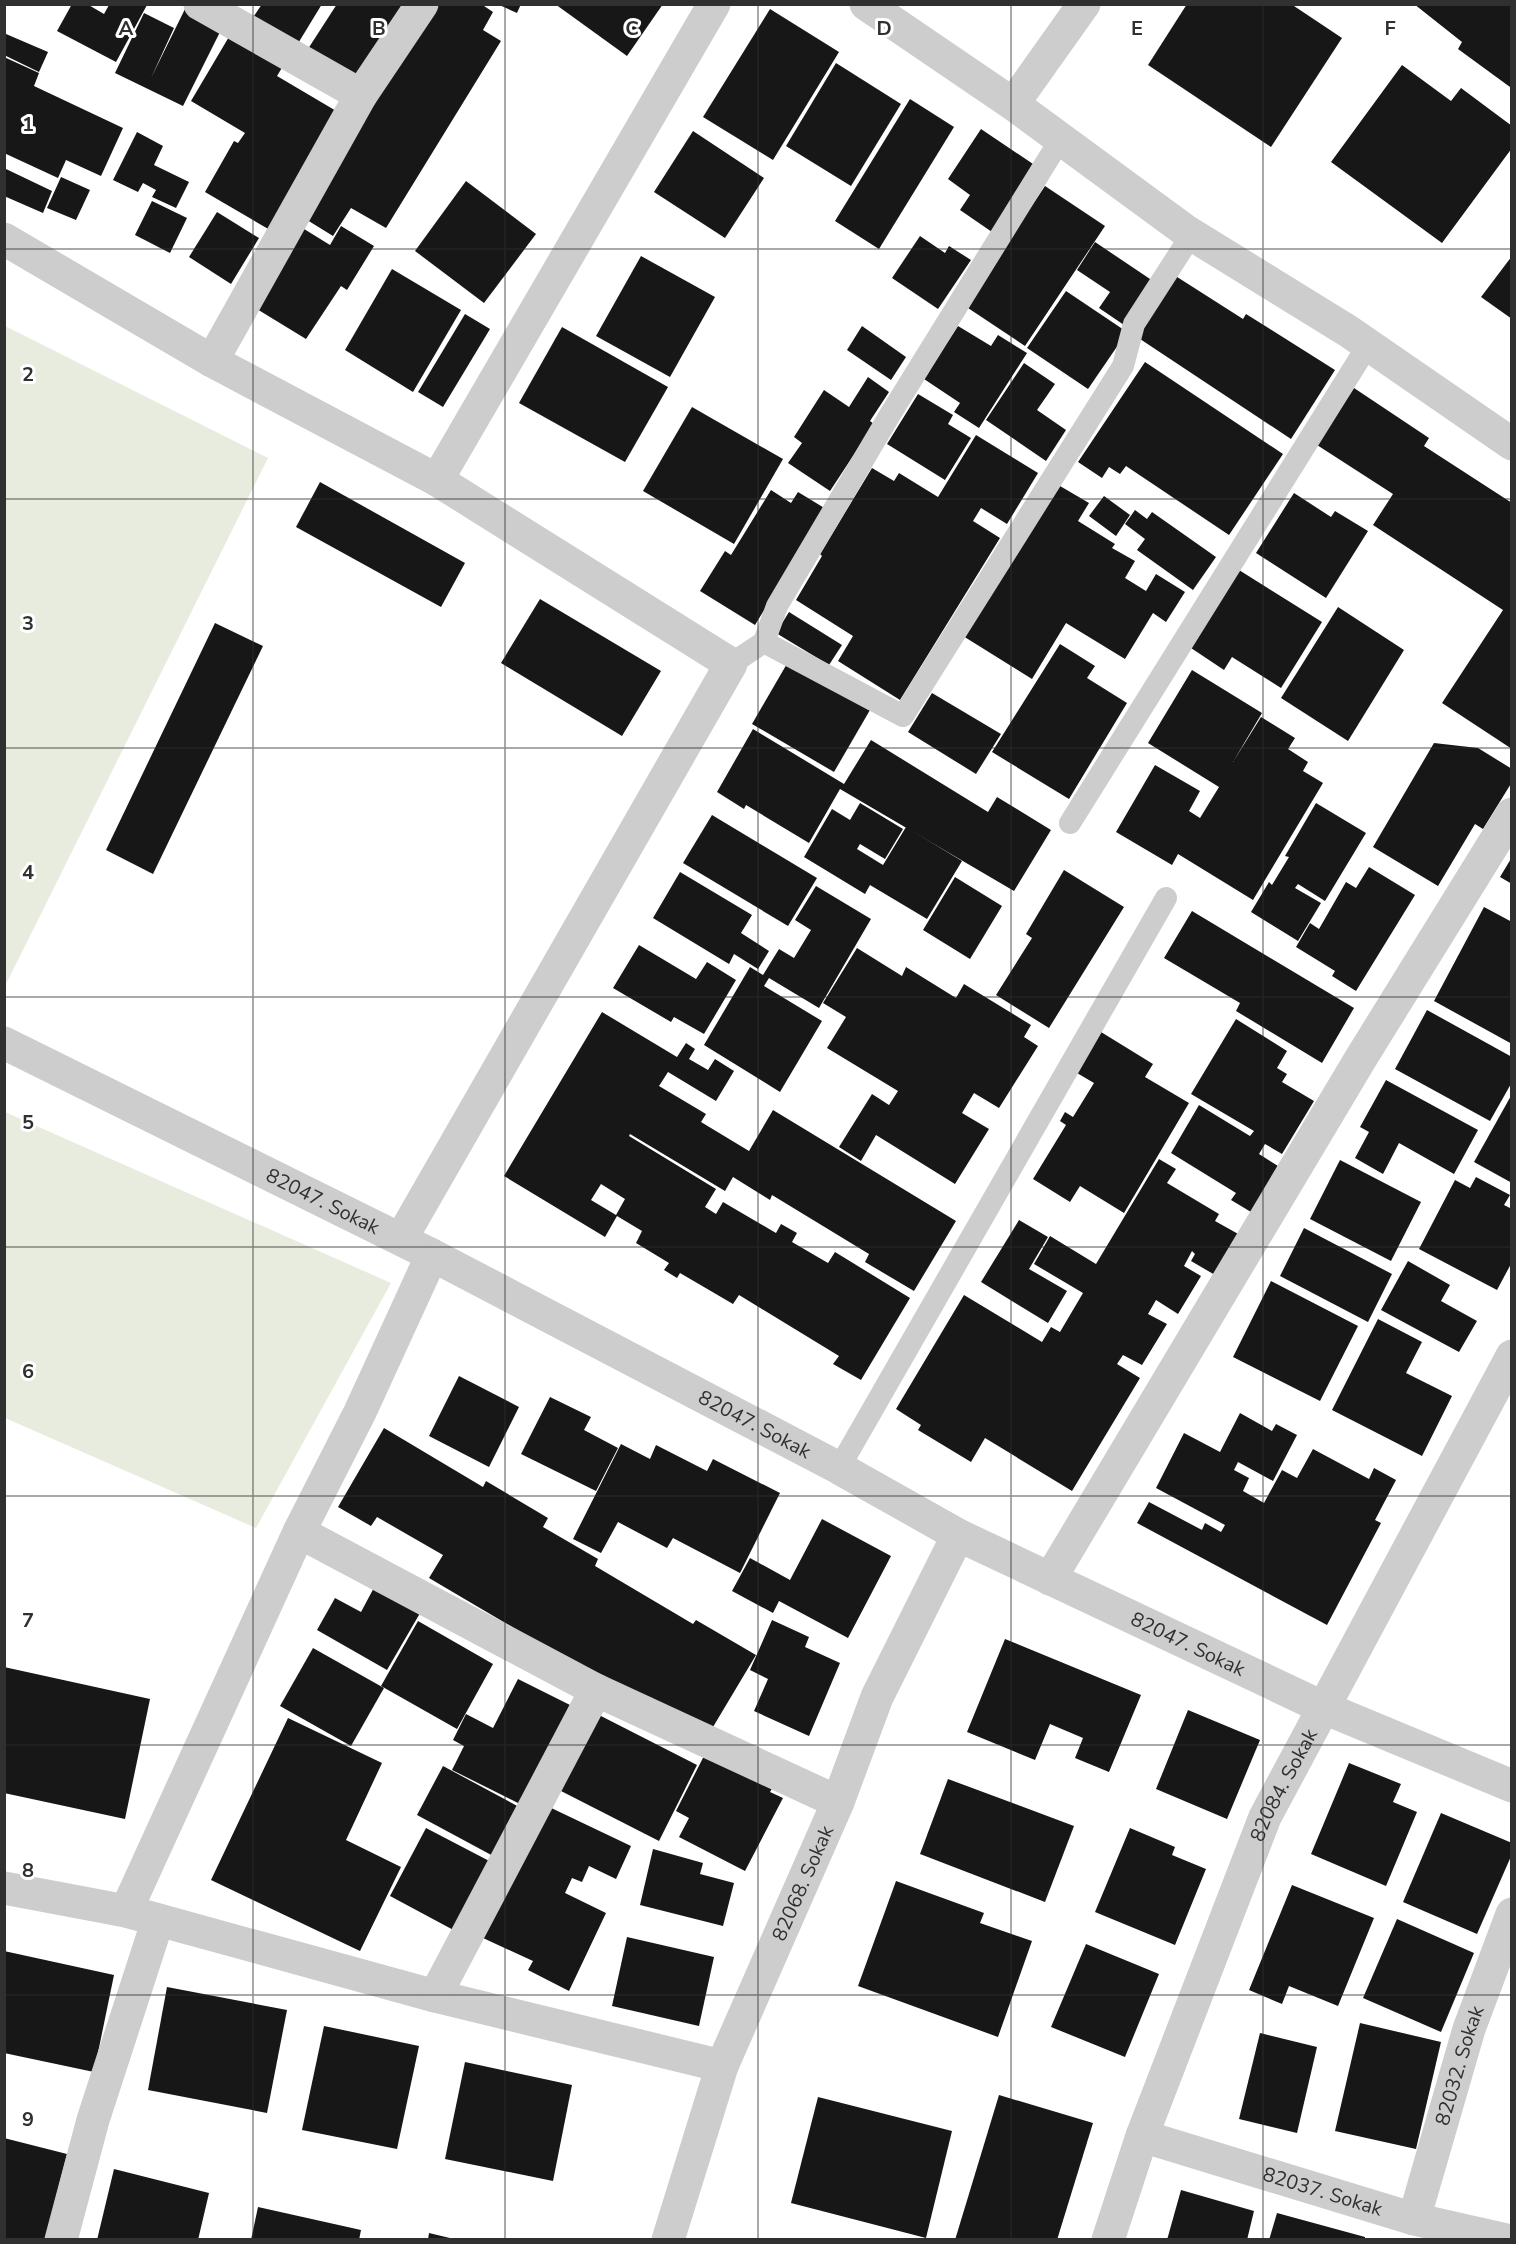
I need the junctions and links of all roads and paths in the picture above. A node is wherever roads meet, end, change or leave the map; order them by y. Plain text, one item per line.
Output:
1 (200, 4) edge
2 (422, 4) edge
3 (714, 4) edge
4 (866, 4) edge
5 (1084, 4) edge
6 (361, 95) junction
7 (1012, 104) junction
8 (1060, 140) junction
9 (1192, 234) junction
10 (4, 239) edge
11 (1368, 345) junction
12 (212, 361) junction
13 (1512, 444) edge
14 (437, 480) junction
15 (764, 642) junction
16 (731, 664) junction
17 (1512, 814) edge
18 (1070, 823) dead end
19 (1166, 898) dead end
20 (4, 1043) edge
21 (401, 1239) junction
22 (432, 1255) junction
23 (1512, 1356) edge
24 (839, 1467) junction
25 (299, 1532) junction
26 (958, 1535) junction
27 (1050, 1579) junction
28 (596, 1690) junction
29 (1322, 1707) junction
30 (1512, 1786) edge
31 (838, 1802) junction
32 (4, 1888) edge
33 (126, 1911) junction
34 (1512, 1914) edge
35 (158, 1920) junction
36 (435, 1996) junction
37 (722, 2066) junction
38 (1142, 2136) junction
39 (1414, 2219) junction
40 (61, 2240) edge
41 (668, 2240) edge
42 (1108, 2240) edge
43 (1507, 2240) edge

1 - 6 street
2 - 6 street
3 - 14 street
4 - 7 street
5 - 7 street
6 - 12 street
7 - 8 street
8 - 9 street
8 - 15 lane
9 - 11 street
9 - 15 lane
10 - 12 street
11 - 13 street
11 - 18 lane
12 - 14 street
14 - 16 street
15 - 16 lane
16 - 21 street
17 - 27 street
19 - 24 lane
20 - 21 street, 82047. Sokak
21 - 22 street, 82047. Sokak
22 - 24 street, 82047. Sokak
22 - 25 street
23 - 29 street, 82084. Sokak
24 - 26 street, 82047. Sokak
25 - 28 street
25 - 33 street
26 - 27 street, 82047. Sokak
26 - 31 street, 82068. Sokak
27 - 29 street, 82047. Sokak
28 - 31 street
28 - 36 street
29 - 30 street, 82047. Sokak
29 - 38 street, 82084. Sokak
31 - 37 street, 82068. Sokak
32 - 33 street
33 - 35 street
34 - 39 street, 82032. Sokak
35 - 36 street
35 - 40 street
36 - 37 street
37 - 41 street, 82068. Sokak
38 - 39 street, 82037. Sokak
38 - 42 street, 82084. Sokak
39 - 43 street, 82037. Sokak

